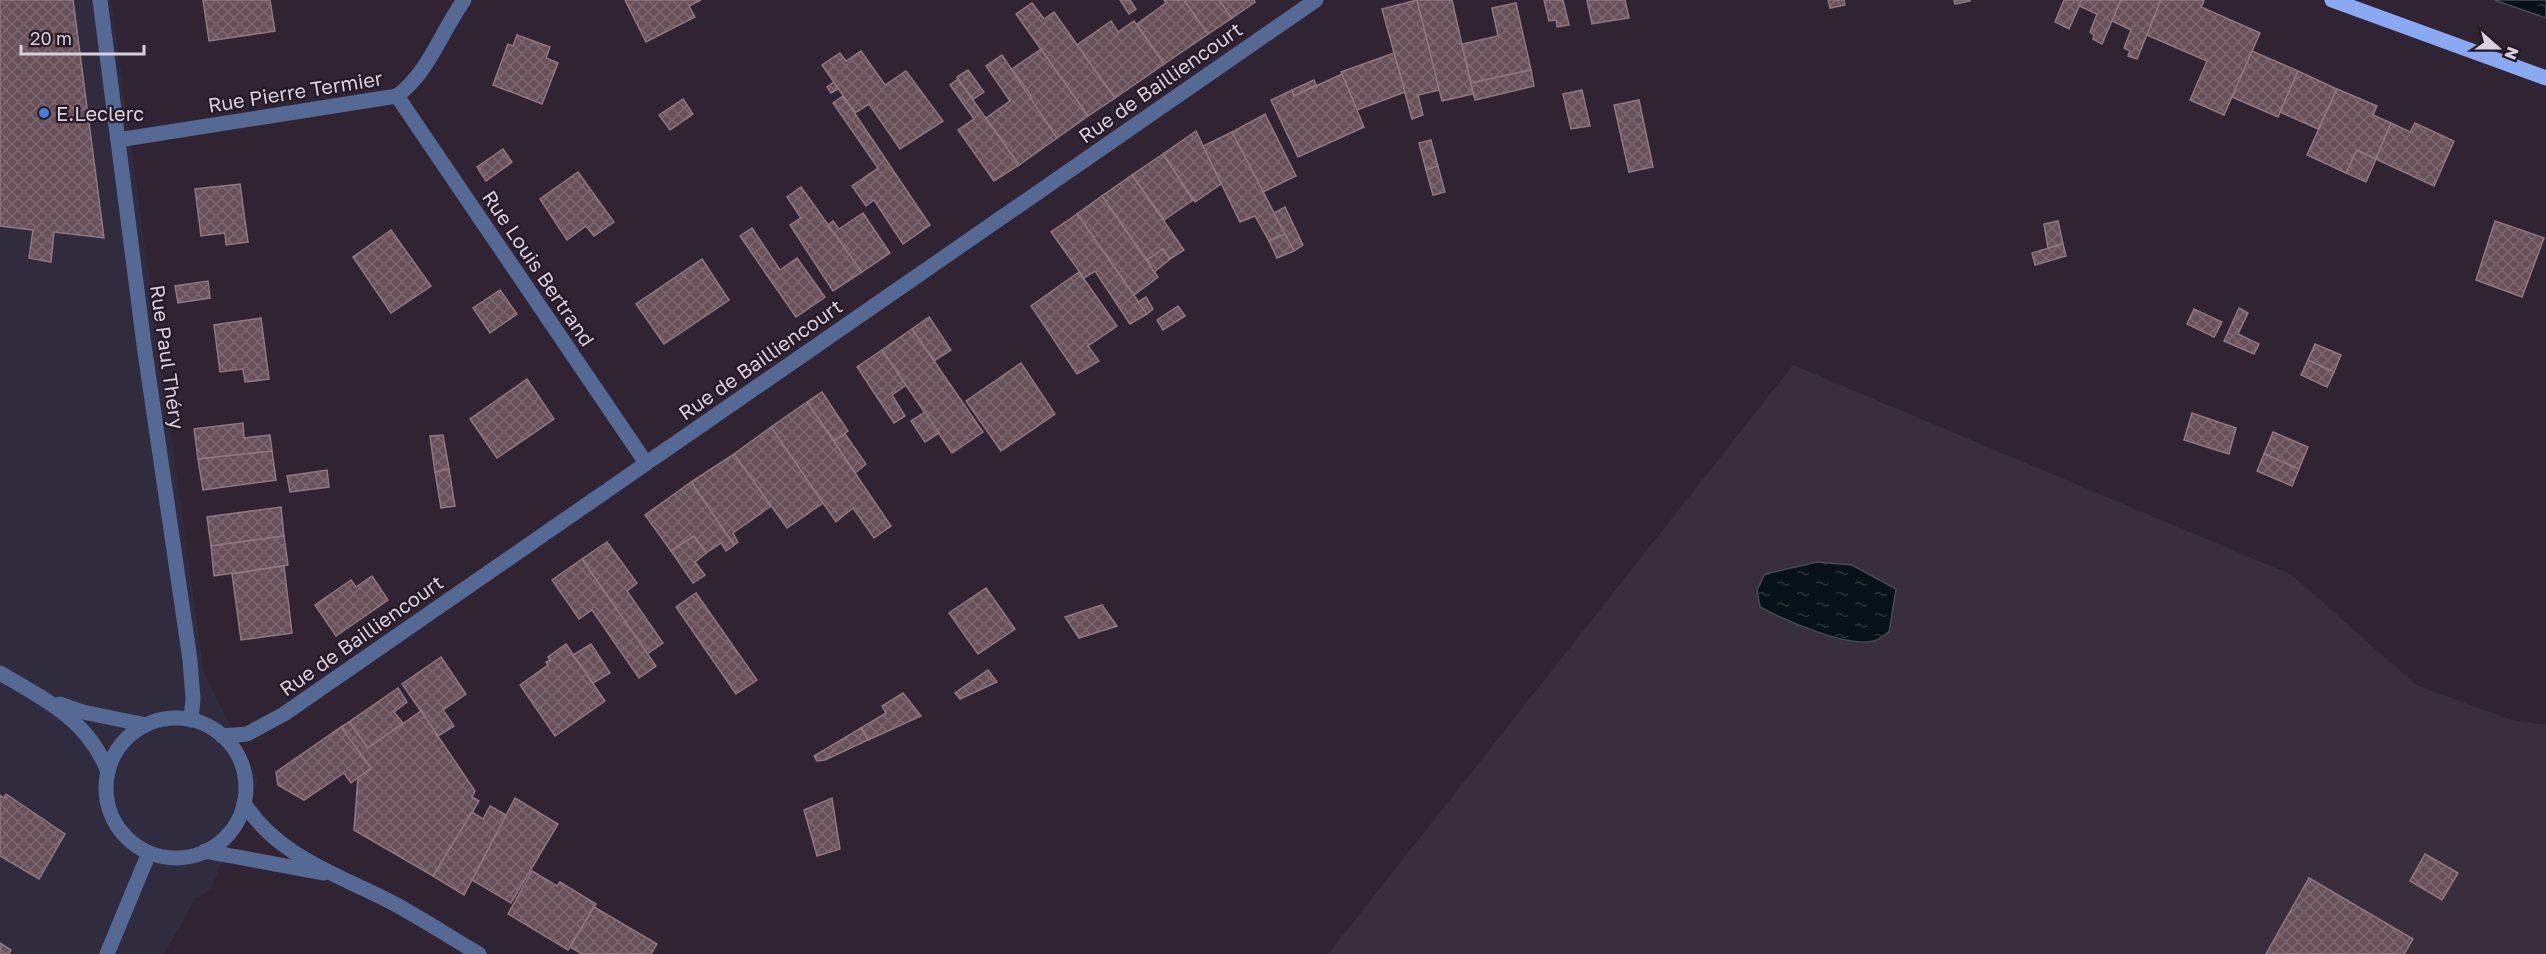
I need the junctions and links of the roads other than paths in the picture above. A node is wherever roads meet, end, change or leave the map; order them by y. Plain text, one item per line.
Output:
1 (100, 0) edge
2 (464, 0) edge
3 (1317, 0) edge
4 (2332, 0) edge
5 (2546, 78) edge
6 (397, 96) junction
7 (118, 140) junction
8 (646, 463) junction
9 (0, 673) edge
10 (45, 699) junction
11 (191, 720) junction
12 (146, 725) junction
13 (222, 736) junction
14 (108, 772) junction
15 (244, 803) junction
16 (205, 851) junction
17 (149, 853) junction
18 (333, 875) junction
19 (107, 954) edge
20 (479, 954) edge

1 - 7 street, Rue Paul Théry
2 - 6 street, Rue Pierre Termier
3 - 8 street, Rue de Bailliencourt
4 - 5 main road
6 - 7 street, Rue Pierre Termier
6 - 8 street, Rue Louis Bertrand
7 - 11 street, Rue Paul Théry
8 - 13 street, Rue de Bailliencourt
9 - 10 street
10 - 12 street
10 - 14 street
11 - 12 street
11 - 13 street
12 - 14 street
13 - 15 street
14 - 17 street
15 - 16 street
15 - 18 street
16 - 17 street
16 - 18 street
17 - 19 street
18 - 20 street

